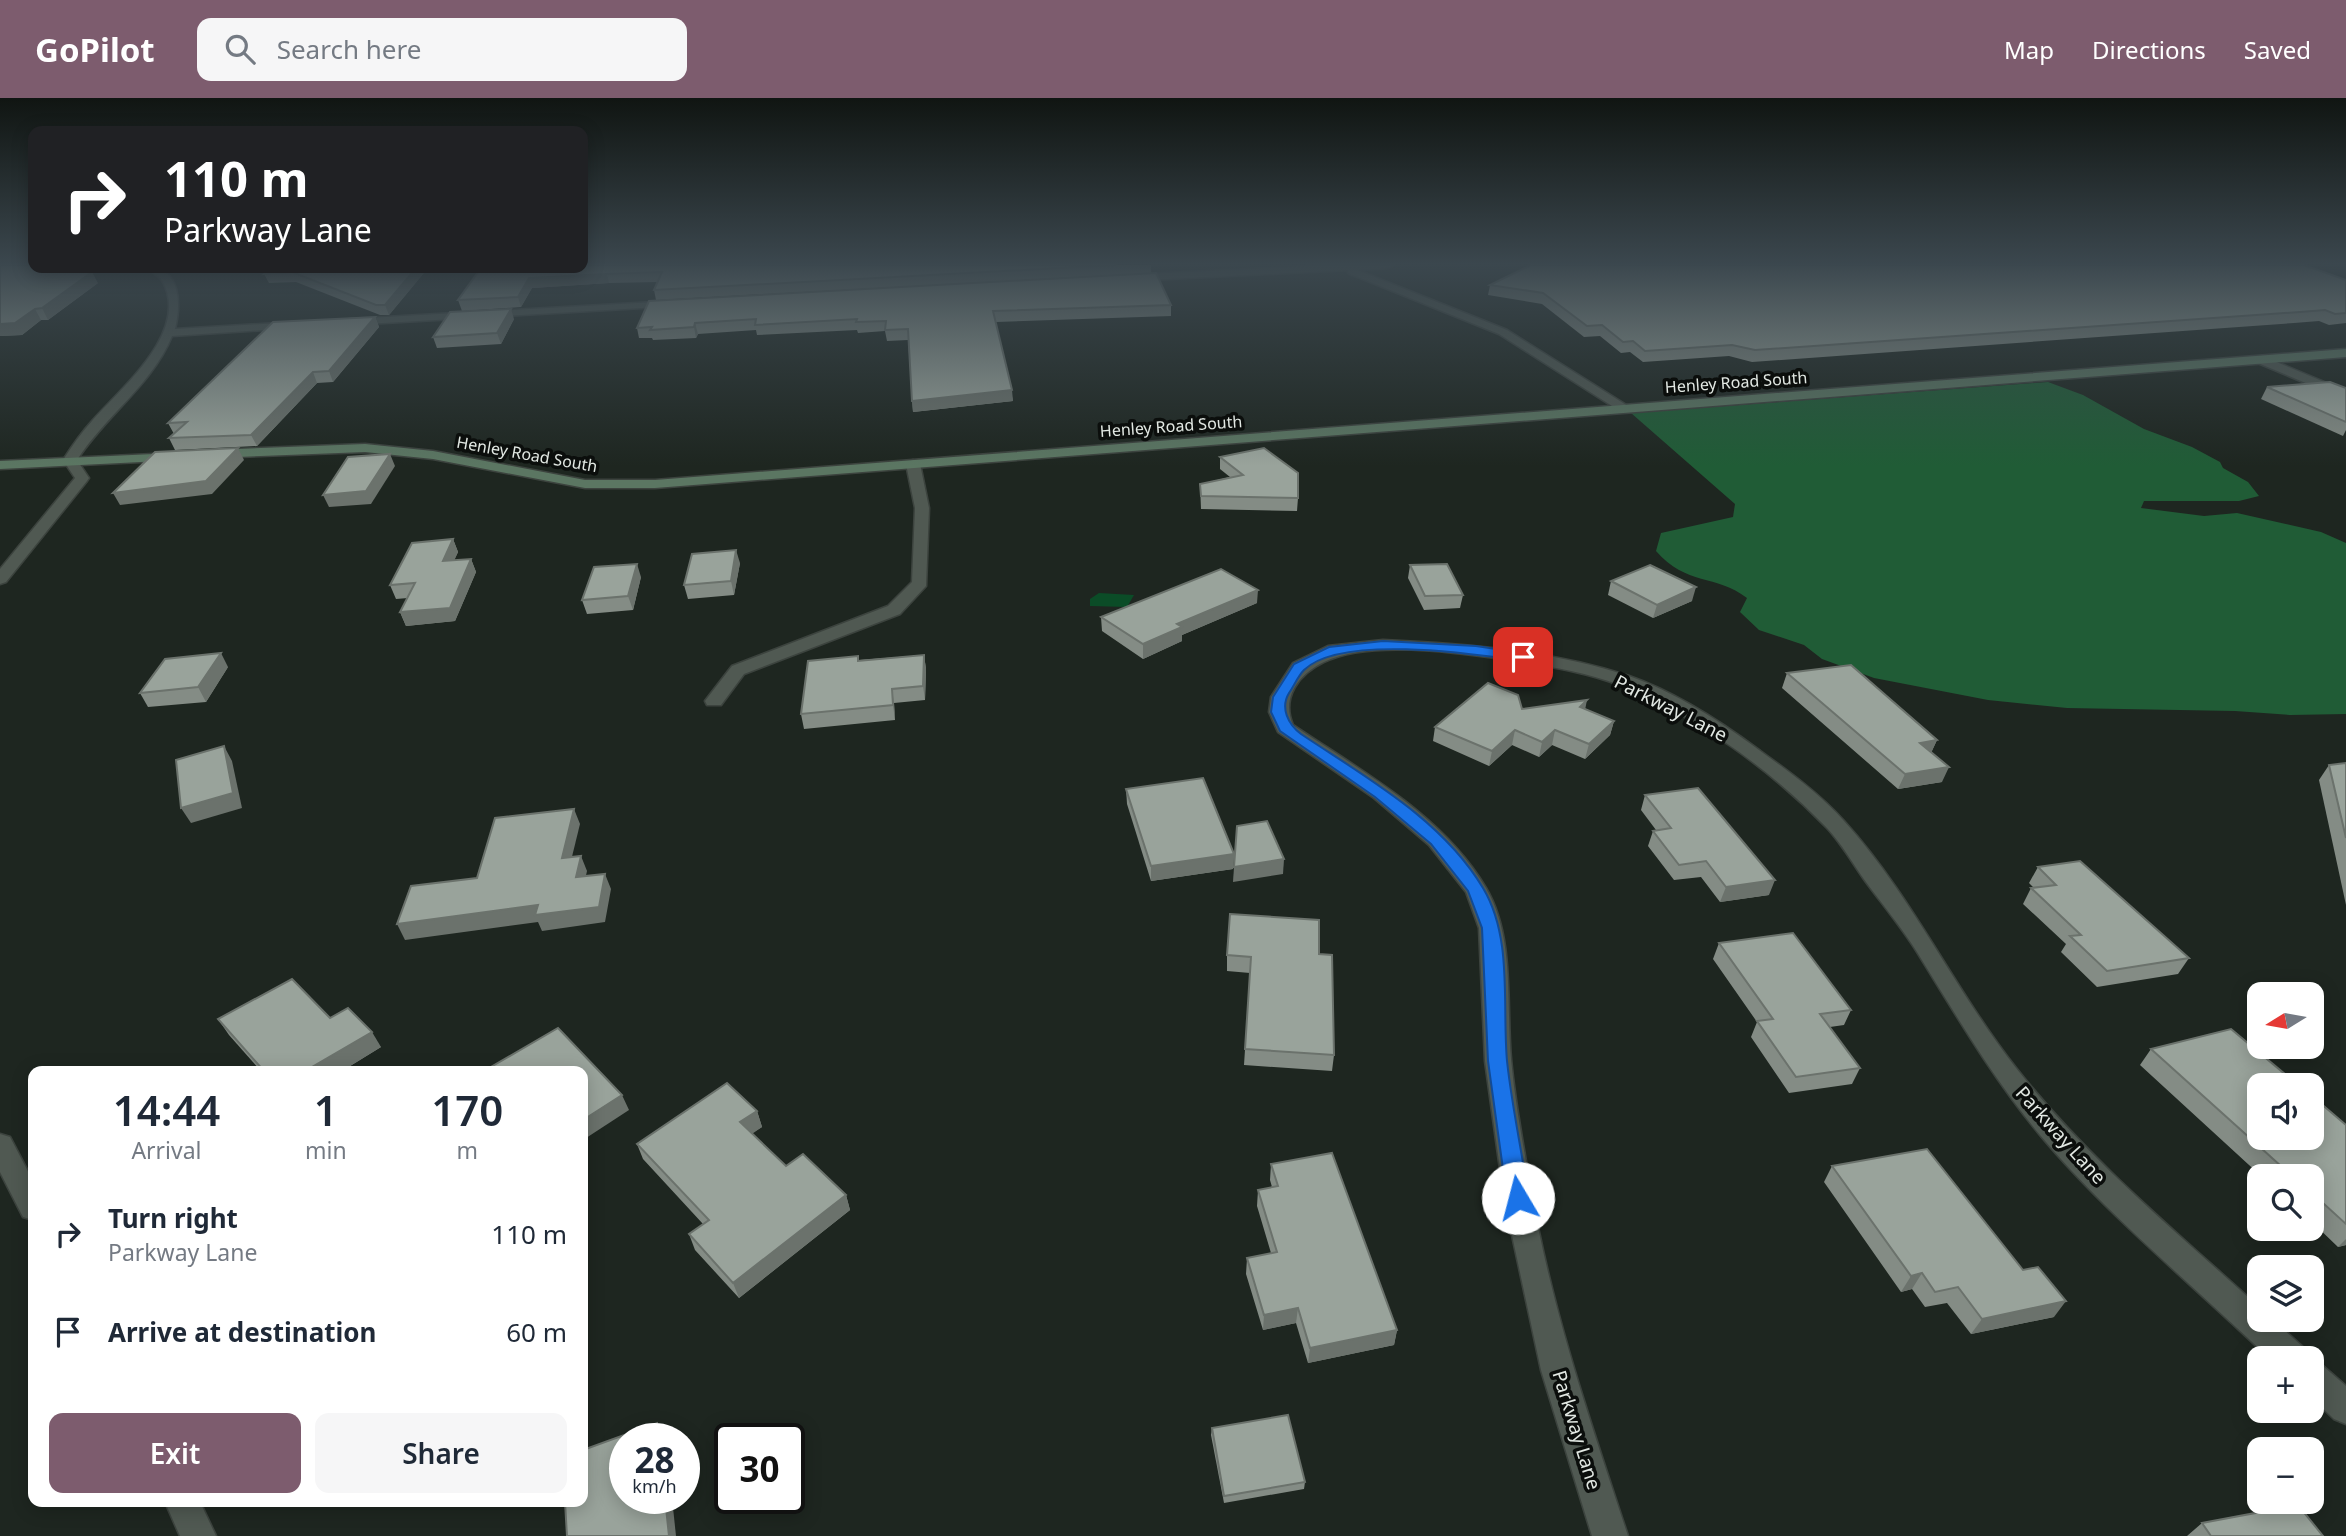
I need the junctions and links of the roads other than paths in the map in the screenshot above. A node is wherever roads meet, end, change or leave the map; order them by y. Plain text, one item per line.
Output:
1 (182, 332) edge
2 (1503, 332) edge
3 (168, 333) joint
4 (2346, 353) edge
5 (2262, 360) junction
6 (2346, 396) edge
7 (1625, 408) junction
8 (70, 460) junction
9 (913, 464) junction
10 (0, 465) edge
11 (0, 579) edge
12 (714, 701) dead end
13 (0, 1145) edge
14 (28, 1198) edge
15 (2279, 1346) edge
16 (2324, 1388) edge
17 (2346, 1408) edge
18 (184, 1507) edge
19 (198, 1536) edge
20 (1610, 1536) edge

1 - 3 street
2 - 7 street
3 - 8 street
4 - 5 street, Henley Road South
5 - 6 street
5 - 7 street, Henley Road South
7 - 9 street, Henley Road South
8 - 9 street, Henley Road South
8 - 10 street, Henley Road South
8 - 11 street
9 - 12 street
13 - 14 street
15 - 20 street, Parkway Lane
16 - 17 street
18 - 19 street

